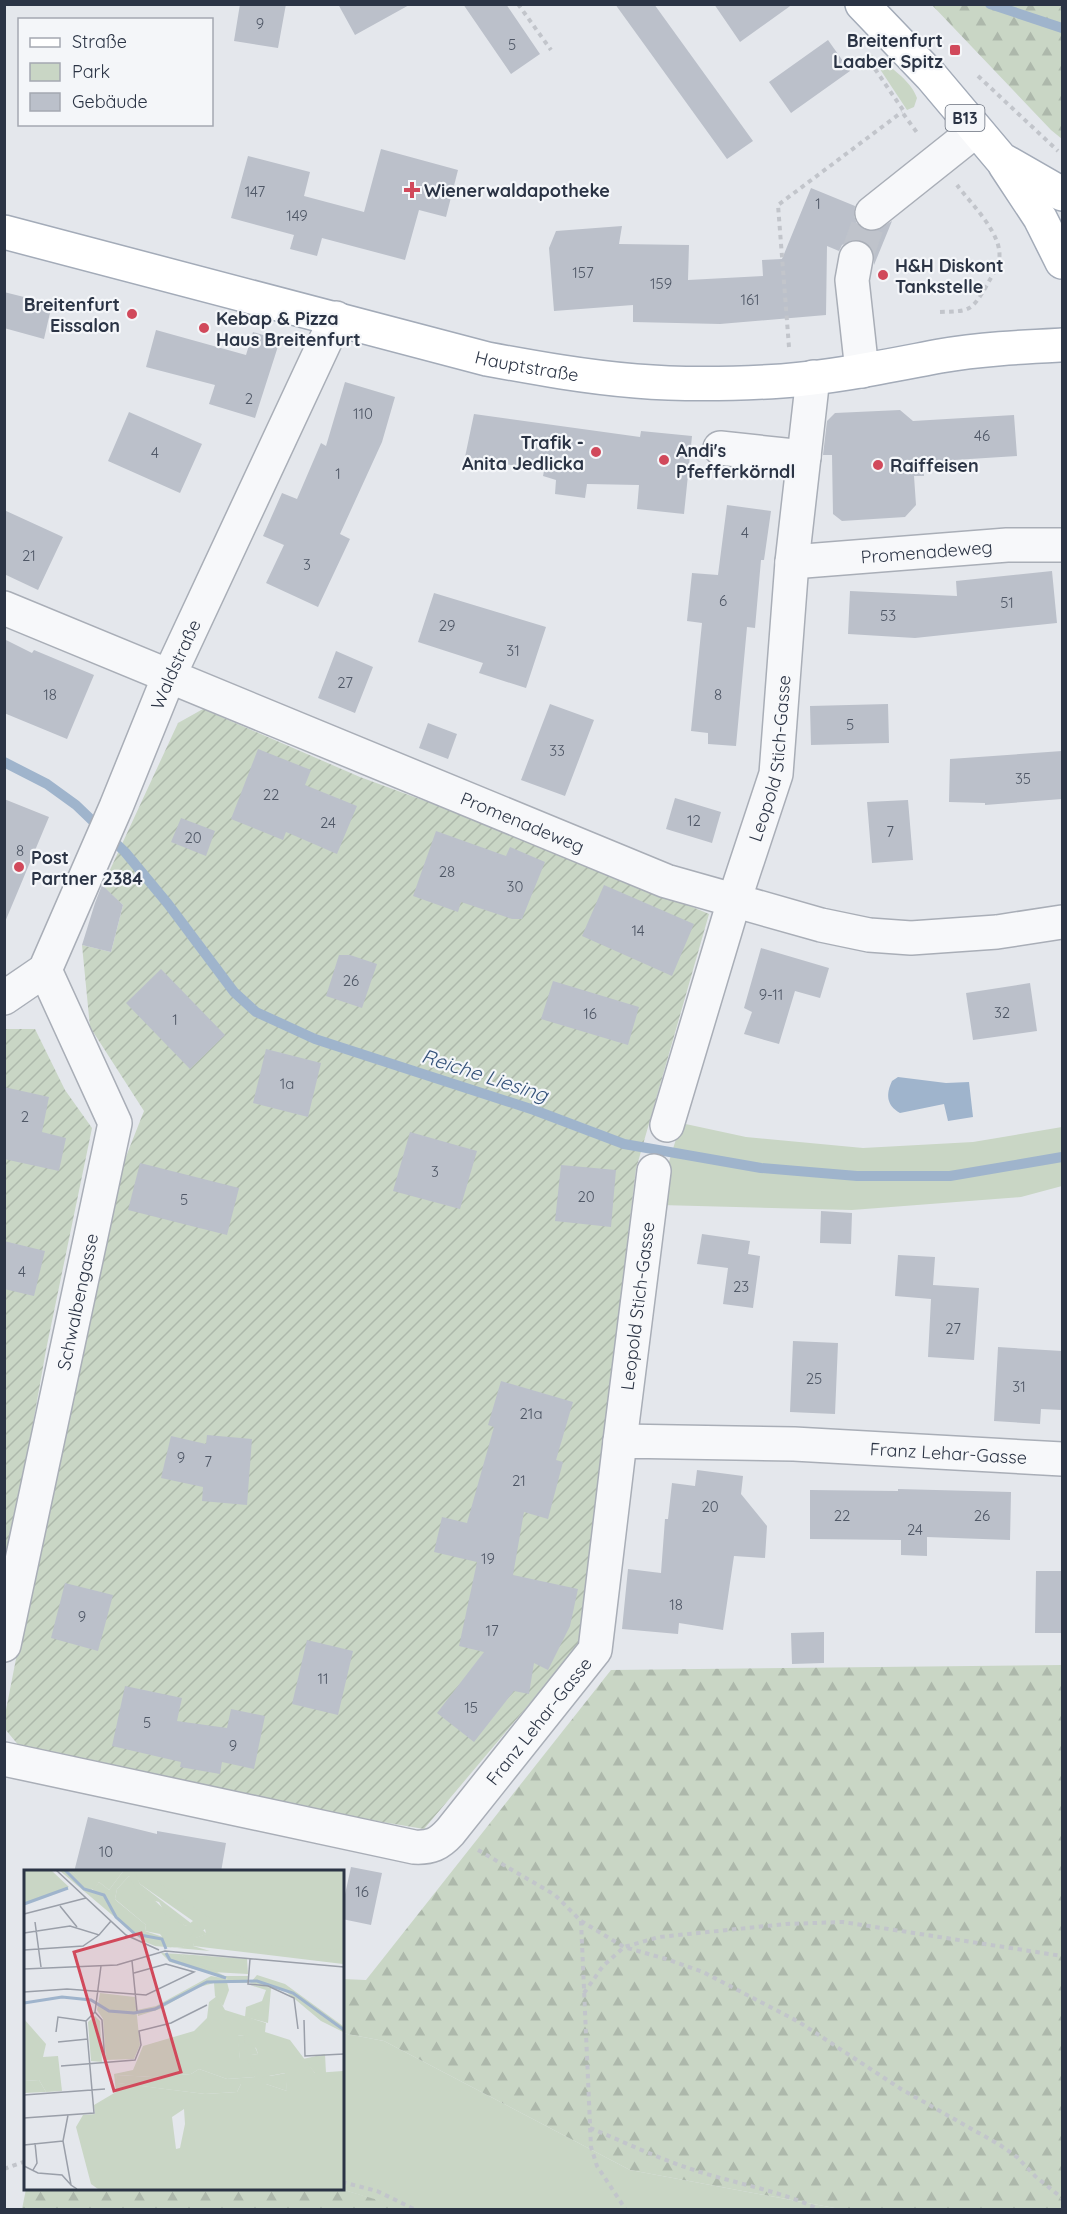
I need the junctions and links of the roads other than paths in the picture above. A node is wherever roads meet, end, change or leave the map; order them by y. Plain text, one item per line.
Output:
1 (862, 4) edge
2 (975, 130) junction
3 (1001, 159) junction
4 (1062, 194) edge
5 (872, 213) tunnel mouth
6 (4, 232) edge
7 (856, 258) tunnel mouth
8 (1062, 262) edge
9 (336, 318) junction
10 (1062, 345) edge
11 (861, 371) junction
12 (813, 377) junction
13 (720, 448) dead end
14 (804, 457) junction
15 (1062, 545) edge
16 (792, 562) junction
17 (4, 608) edge
18 (169, 676) junction
19 (734, 901) junction
20 (1062, 922) edge
21 (45, 970) junction
22 (4, 999) edge
23 (667, 1125) dead end
24 (654, 1172) dead end
25 (620, 1441) junction
26 (1062, 1459) edge
27 (4, 1645) edge
28 (4, 1759) edge

1 - 2 main road, B13
2 - 3 main road, B13
2 - 5 street
3 - 4 main road, B13
3 - 8 main road
6 - 9 main road, Hauptstraße
7 - 11 street
9 - 12 main road, Hauptstraße
9 - 18 street, Waldstraße
10 - 11 main road, Hauptstraße
11 - 12 main road, Hauptstraße
12 - 14 street, Leopold Stich-Gasse
13 - 14 street
14 - 16 street, Leopold Stich-Gasse
15 - 16 street, Promenadeweg
16 - 19 street, Leopold Stich-Gasse
17 - 18 street, Promenadeweg
18 - 19 street, Promenadeweg
18 - 21 street, Waldstraße
19 - 20 street, Promenadeweg
19 - 23 street, Leopold Stich-Gasse
21 - 22 street
21 - 27 street, Schwalbengasse
24 - 25 street, Leopold Stich-Gasse
25 - 26 street, Franz Lehar-Gasse
25 - 28 street, Franz Lehar-Gasse

